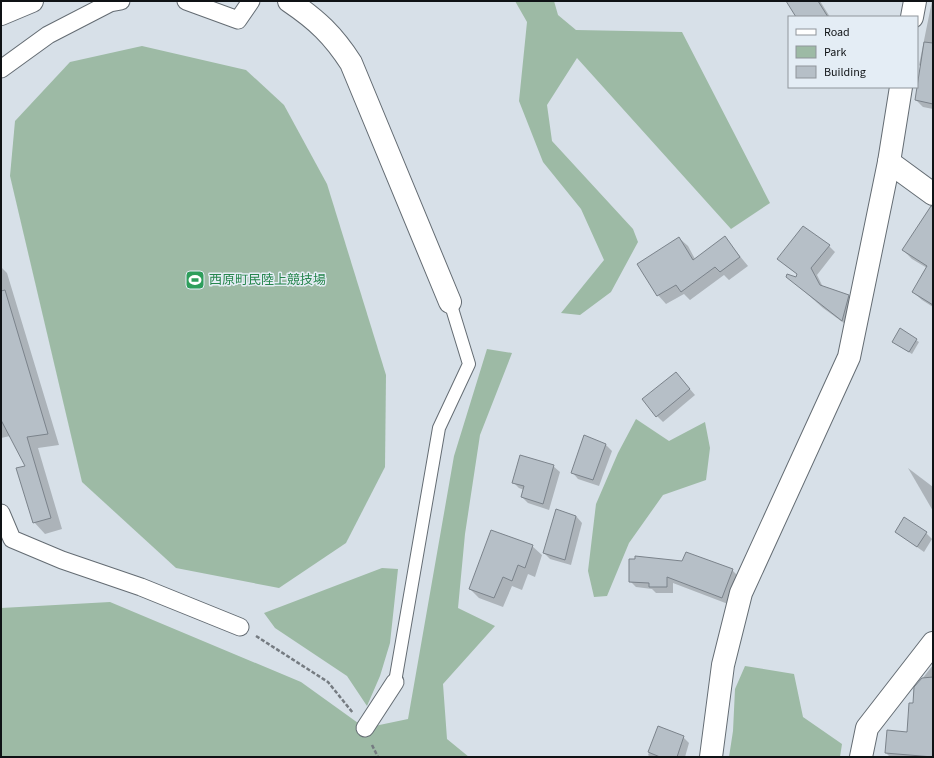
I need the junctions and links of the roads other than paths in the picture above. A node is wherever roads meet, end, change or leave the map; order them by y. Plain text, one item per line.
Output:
1 (32, 1) edge
2 (120, 1) edge
3 (186, 1) edge
4 (251, 1) edge
5 (289, 1) edge
6 (915, 1) edge
7 (1, 14) edge
8 (912, 16) edge
9 (1, 69) edge
10 (901, 88) edge
11 (889, 162) junction
12 (933, 194) edge
13 (450, 302) joint
14 (1, 513) edge
15 (240, 627) road end
16 (933, 643) edge
17 (395, 682) joint
18 (365, 728) road end
19 (711, 757) edge
20 (861, 757) edge

1 - 7 street
2 - 9 street
3 - 4 street
5 - 13 street
6 - 8 street
10 - 11 street
11 - 12 street
11 - 19 street
13 - 17 lane
14 - 15 street
16 - 20 street
17 - 18 street

